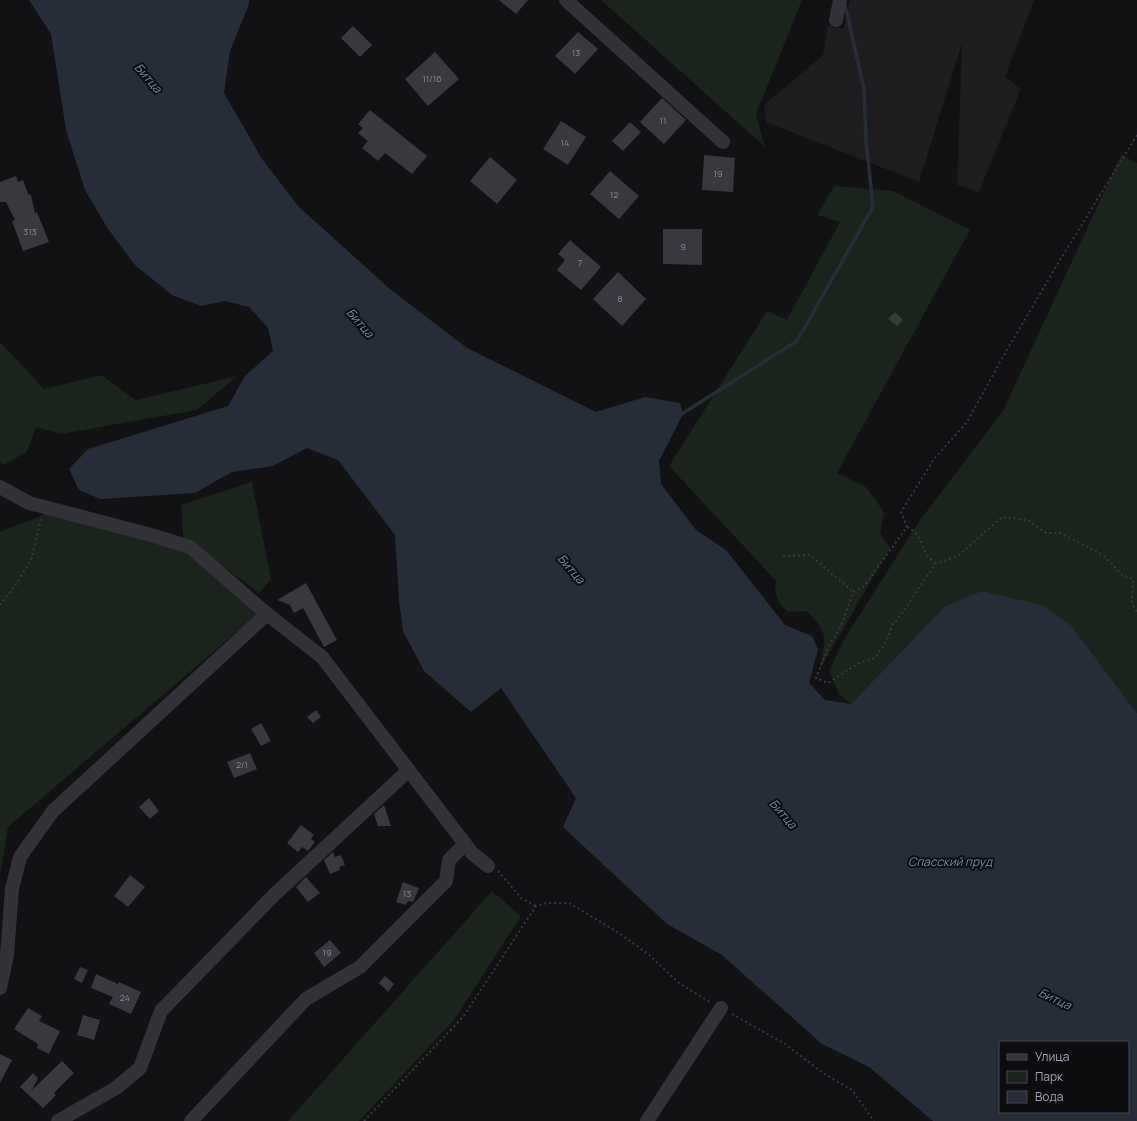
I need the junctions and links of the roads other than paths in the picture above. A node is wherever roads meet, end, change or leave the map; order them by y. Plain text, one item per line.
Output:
1 (566, 0) edge
2 (840, 0) edge
3 (836, 20) dead end
4 (723, 142) dead end
5 (0, 487) edge
6 (267, 614) junction
7 (409, 770) junction
8 (464, 844) junction
9 (488, 866) dead end
10 (0, 988) edge
11 (721, 1008) road end
12 (58, 1121) edge
13 (191, 1121) edge
14 (647, 1121) edge

1 - 4 street
2 - 3 street
5 - 6 street
6 - 7 street
6 - 10 street
7 - 8 street
7 - 12 street
8 - 9 street
8 - 13 street
11 - 14 street

